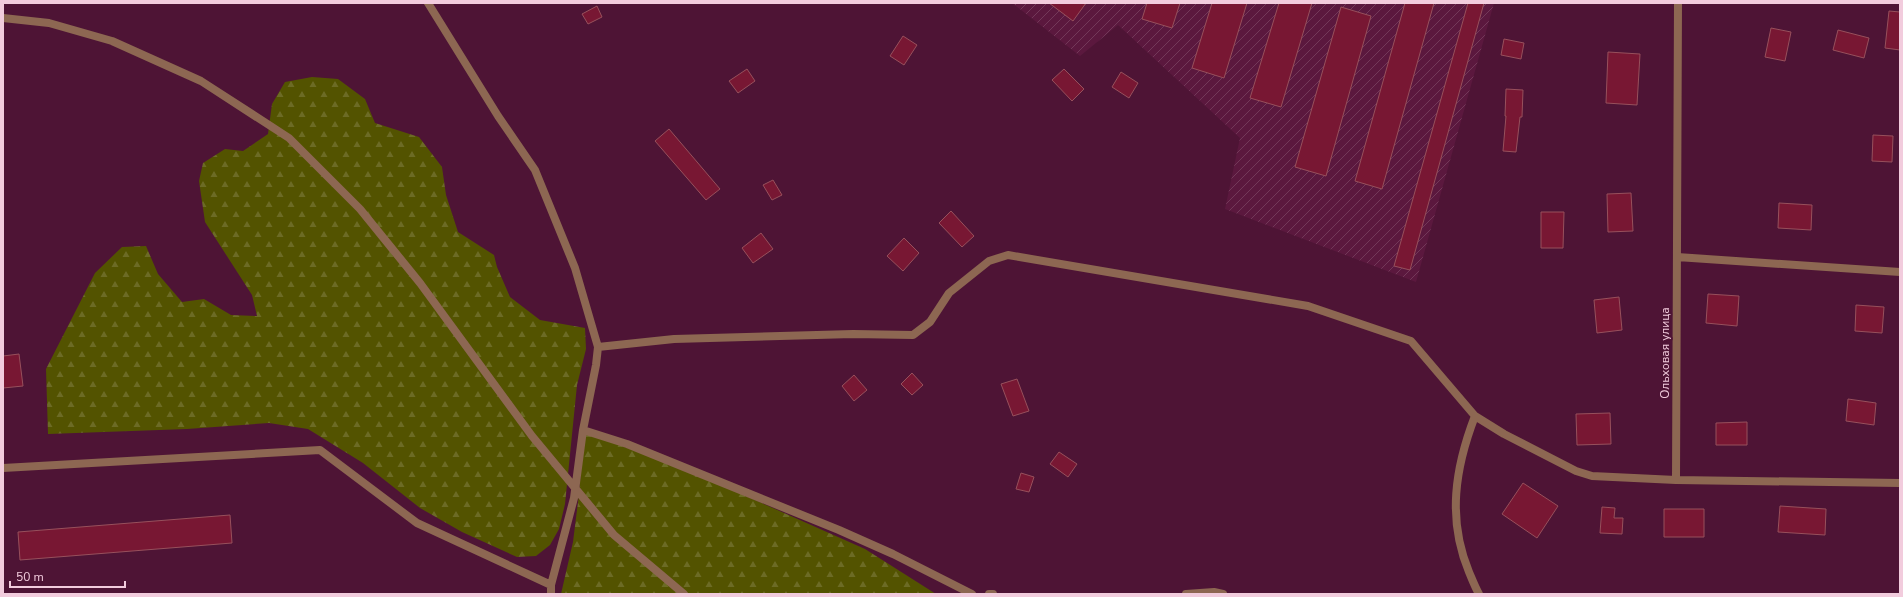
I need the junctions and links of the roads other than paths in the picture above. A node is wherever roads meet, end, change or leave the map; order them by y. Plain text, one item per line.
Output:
1 (428, 3) edge
2 (1678, 3) edge
3 (3, 18) edge
4 (1677, 257) junction
5 (1900, 272) edge
6 (598, 347) junction
7 (1475, 416) junction
8 (583, 430) junction
9 (3, 468) edge
10 (1676, 480) junction
11 (1900, 483) edge
12 (575, 488) junction
13 (551, 585) junction
14 (551, 594) edge
15 (684, 594) edge
16 (972, 594) edge
17 (989, 594) edge
18 (993, 594) edge
19 (1186, 594) edge
20 (1222, 594) edge
21 (1479, 594) edge

1 - 6 street
2 - 4 street, Ольховая улица
3 - 12 street
4 - 5 street
4 - 10 street, Ольховая улица
6 - 7 street
6 - 8 street
7 - 10 street
7 - 21 street
8 - 12 street
8 - 16 street
9 - 13 street
10 - 11 street
12 - 13 street
12 - 15 street
13 - 14 street
17 - 18 street
19 - 20 street

